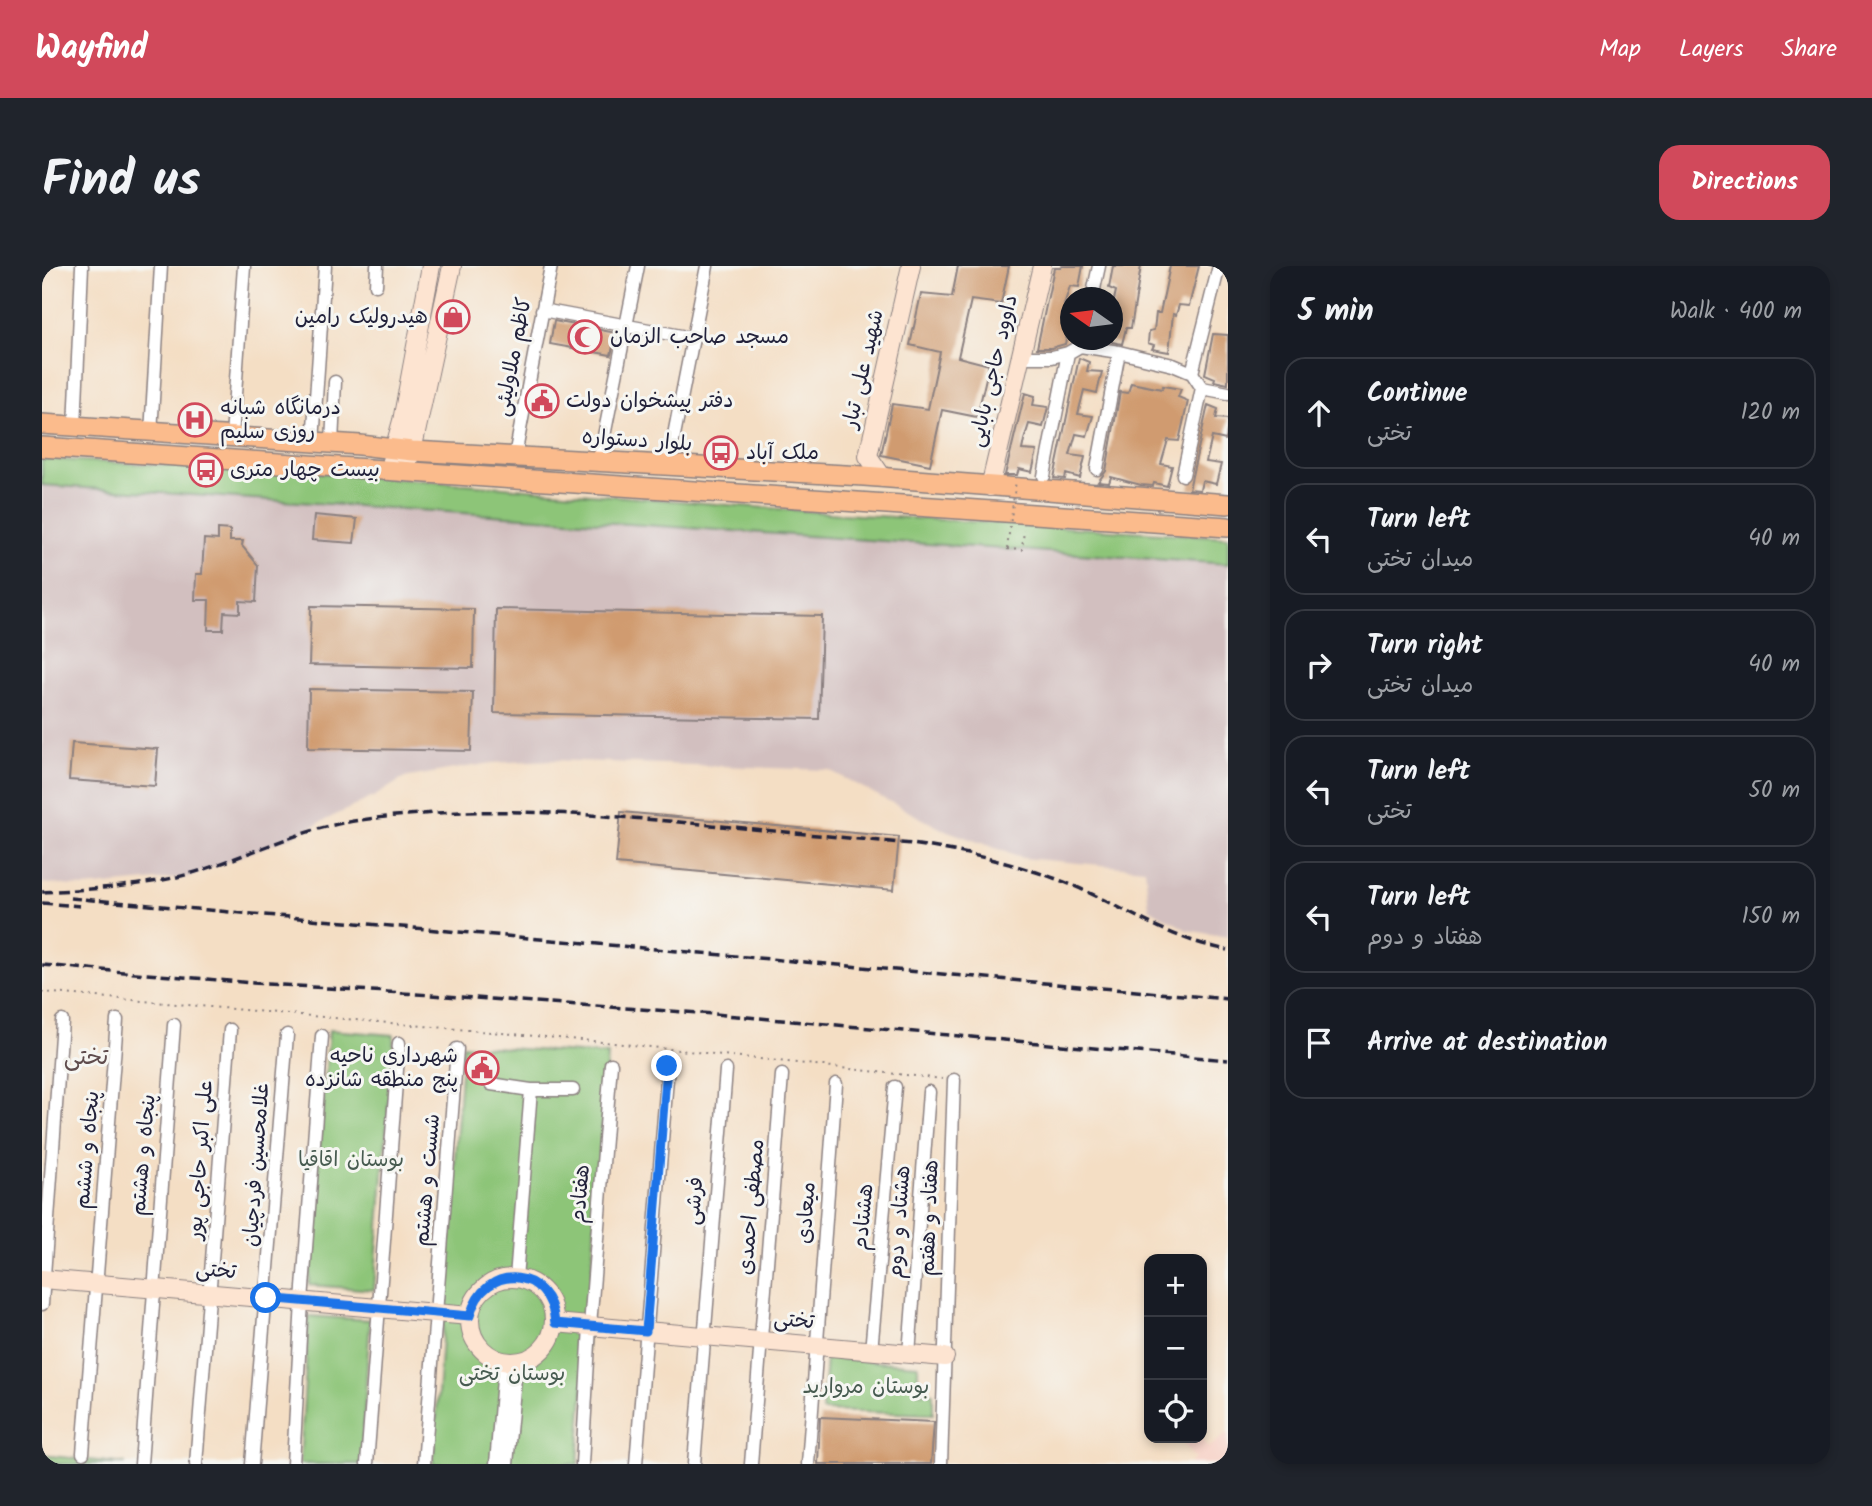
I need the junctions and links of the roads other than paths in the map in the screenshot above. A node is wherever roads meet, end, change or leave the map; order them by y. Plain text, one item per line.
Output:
1 (82, 266) edge
2 (161, 266) edge
3 (244, 266) edge
4 (325, 266) edge
5 (377, 266) edge
6 (431, 266) edge
7 (452, 266) edge
8 (551, 266) edge
9 (638, 266) edge
10 (707, 266) edge
11 (911, 266) edge
12 (1042, 266) edge
13 (1100, 266) edge
14 (1219, 266) edge
15 (376, 285) dead end
16 (1095, 287) edge
17 (542, 310) junction
18 (627, 326) junction
19 (692, 338) junction
20 (1072, 350) edge
21 (1111, 350) edge
22 (1119, 352) junction
23 (1068, 353) junction
24 (1021, 357) junction
25 (1192, 373) junction
26 (335, 382) dead end
27 (1202, 388) junction
28 (1228, 393) edge
29 (42, 424) edge
30 (75, 427) junction
31 (151, 433) junction
32 (232, 438) junction
33 (322, 443) junction
34 (42, 447) edge
35 (403, 450) junction
36 (514, 456) junction
37 (599, 461) junction
38 (668, 466) junction
39 (397, 469) junction
40 (1097, 469) dead end
41 (1184, 475) dead end
42 (1044, 476) dead end
43 (883, 478) junction
44 (990, 487) junction
45 (1225, 501) edge
46 (1228, 527) edge
47 (117, 1020) dead end
48 (62, 1021) dead end
49 (174, 1025) dead end
50 (230, 1030) dead end
51 (287, 1035) dead end
52 (322, 1036) dead end
53 (399, 1042) dead end
54 (457, 1049) dead end
55 (611, 1064) dead end
56 (667, 1066) dead end
57 (726, 1070) dead end
58 (782, 1075) dead end
59 (954, 1080) road end
60 (491, 1084) dead end
61 (835, 1084) dead end
62 (895, 1087) dead end
63 (531, 1090) junction
64 (573, 1090) dead end
65 (929, 1092) dead end
66 (516, 1278) junction
67 (43, 1279) edge
68 (96, 1283) junction
69 (153, 1288) junction
70 (210, 1293) junction
71 (266, 1298) junction
72 (302, 1301) junction
73 (42, 1304) edge
74 (379, 1308) junction
75 (436, 1313) junction
76 (470, 1316) junction
77 (555, 1323) junction
78 (590, 1326) junction
79 (646, 1331) junction
80 (703, 1336) junction
81 (760, 1341) junction
82 (817, 1346) junction
83 (871, 1351) junction
84 (909, 1354) junction
85 (945, 1357) junction
86 (496, 1360) junction
87 (522, 1362) junction
88 (505, 1430) junction
89 (83, 1453) dead end
90 (141, 1464) edge
91 (196, 1464) edge
92 (253, 1464) edge
93 (293, 1464) edge
94 (367, 1464) edge
95 (424, 1464) edge
96 (496, 1464) edge
97 (507, 1464) edge
98 (582, 1464) edge
99 (636, 1464) edge
100 (694, 1464) edge
101 (751, 1464) edge
102 (808, 1464) edge
103 (942, 1464) edge

1 - 30 street
2 - 31 street
3 - 32 street
4 - 33 street
5 - 15 street
6 - 35 main road
7 - 35 main road
8 - 17 street, کاظم ملاولیئی
9 - 18 street
10 - 19 street
11 - 43 main road, شهید علی تبار
12 - 24 main road, داوود حاجی بابایی
13 - 16 street
14 - 25 street
17 - 18 street
17 - 36 street, کاظم ملاولیئی
18 - 19 street
18 - 37 street
19 - 38 street
20 - 23 street
21 - 22 street
22 - 25 street
22 - 40 street
23 - 24 street
23 - 42 street
24 - 44 main road, داوود حاجی بابایی
25 - 27 street
26 - 33 street
27 - 28 street
27 - 41 street
29 - 30 main road, بلوار دستواره
30 - 31 main road, بلوار دستواره
31 - 32 main road, بلوار دستواره
32 - 33 main road, بلوار دستواره
33 - 35 main road, بلوار دستواره
34 - 39 main road
35 - 36 main road, بلوار دستواره
35 - 39 main road
36 - 37 main road, بلوار دستواره
37 - 38 main road, بلوار دستواره
38 - 43 main road, بلوار دستواره
39 - 46 main road
43 - 44 main road, بلوار دستواره
44 - 45 main road, بلوار دستواره
47 - 68 street, پنجاه و ششم
48 - 67 street
49 - 69 street, پنجاه و هشتم
50 - 70 street, علی اکبر حاجی پور
51 - 71 street, غلامحسین فردچیان
52 - 72 street
53 - 74 street
54 - 75 street, شست و هشتم
55 - 78 street, هفتادم
56 - 79 street
57 - 80 street, فرشی
58 - 81 street, مصطفی احمدی
59 - 85 street, هفتاد و هفتم
60 - 63 street
61 - 82 street, میعادی
62 - 83 street, هشتادم
63 - 64 street
63 - 66 street
65 - 84 street, هشتاد و دوم
66 - 76 main road
66 - 77 main road
67 - 68 main road, تختی
67 - 73 street
68 - 69 main road, تختی
68 - 89 street, پنجاه و ششم
69 - 70 main road, تختی
69 - 90 street, پنجاه و هشتم
70 - 71 main road, تختی
70 - 91 street, علی اکبر حاجی پور
71 - 72 main road, تختی
71 - 92 street, غلامحسین فردچیان
72 - 74 main road, تختی
72 - 93 street
74 - 75 main road, تختی
74 - 94 street
75 - 76 main road, تختی
75 - 95 street, شست و هشتم
76 - 86 main road
77 - 78 main road, تختی
77 - 87 main road
78 - 79 main road, تختی
78 - 98 street, هفتادم
79 - 80 main road, تختی
79 - 99 street
80 - 81 main road, تختی
80 - 100 street, فرشی
81 - 82 main road, تختی
81 - 101 street, مصطفی احمدی
82 - 83 main road, تختی
82 - 102 street, میعادی
83 - 84 main road, تختی
84 - 85 main road, تختی
85 - 103 street, هفتاد و هفتم
86 - 87 main road
86 - 88 street
87 - 88 street
88 - 96 street
88 - 97 street

